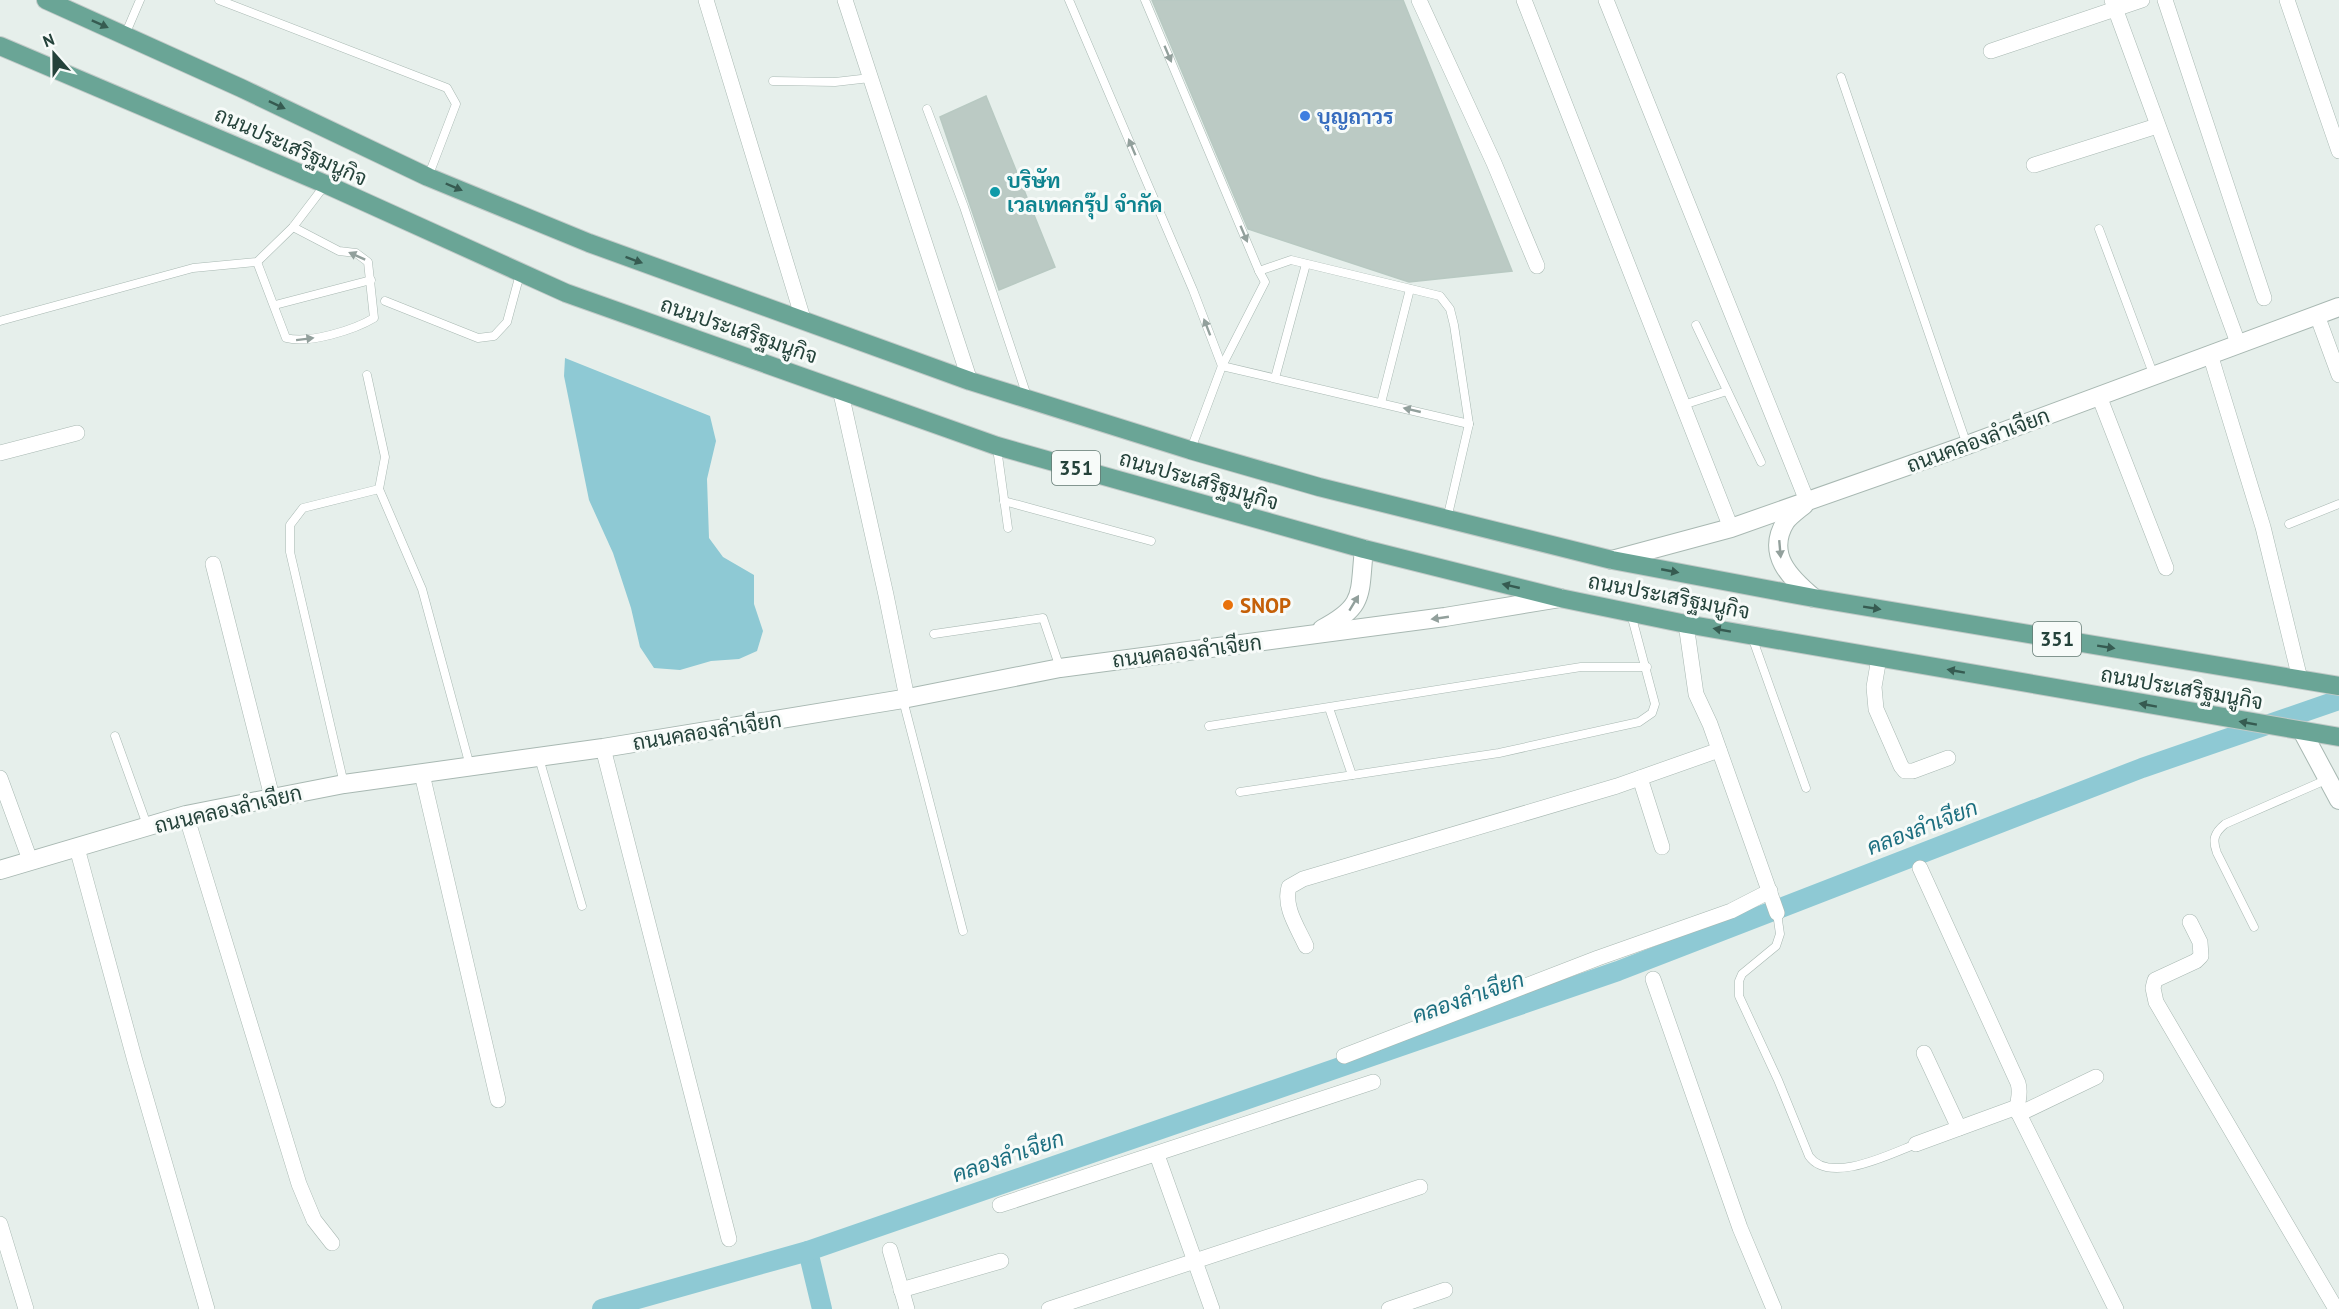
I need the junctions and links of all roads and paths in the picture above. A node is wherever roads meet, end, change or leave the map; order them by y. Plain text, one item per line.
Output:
1 (46, 0) edge
2 (140, 0) edge
3 (219, 0) edge
4 (706, 0) edge
5 (845, 0) edge
6 (1069, 0) edge
7 (1145, 0) edge
8 (1419, 0) edge
9 (1524, 0) edge
10 (1606, 0) edge
11 (2142, 0) edge
12 (2164, 0) edge
13 (2287, 0) edge
14 (2114, 5) edge
15 (125, 35) junction
16 (0, 46) edge
17 (1991, 51) dead end
18 (1841, 77) dead end
19 (870, 78) junction
20 (773, 81) dead end
21 (927, 109) dead end
22 (2157, 126) junction
23 (2339, 151) edge
24 (2034, 165) dead end
25 (428, 177) junction
26 (325, 184) junction
27 (293, 227) junction
28 (2099, 229) dead end
29 (257, 262) junction
30 (1306, 264) junction
31 (1537, 266) dead end
32 (1259, 271) junction
33 (520, 272) junction
34 (371, 280) junction
35 (1410, 289) junction
36 (2264, 298) dead end
37 (385, 302) dead end
38 (275, 305) junction
39 (2339, 307) edge
40 (2317, 315) junction
41 (0, 321) edge
42 (804, 322) junction
43 (1696, 325) dead end
44 (2238, 344) junction
45 (2210, 354) junction
46 (1222, 366) junction
47 (367, 375) dead end
48 (2339, 375) edge
49 (2154, 376) junction
50 (1275, 378) junction
51 (970, 381) junction
52 (840, 389) junction
53 (1728, 391) junction
54 (2099, 396) junction
55 (1028, 400) junction
56 (1382, 403) junction
57 (1683, 405) junction
58 (1469, 424) junction
59 (77, 432) dead end
60 (1967, 445) junction
61 (997, 446) junction
62 (1190, 450) junction
63 (0, 453) edge
64 (1761, 462) dead end
65 (379, 489) junction
66 (1004, 501) junction
67 (1807, 501) junction
68 (2339, 504) edge
69 (1446, 520) junction
70 (2289, 524) dead end
71 (1008, 528) dead end
72 (1731, 528) junction
73 (1151, 541) dead end
74 (1364, 549) junction
75 (1612, 560) junction
76 (213, 564) dead end
77 (2166, 568) dead end
78 (1560, 598) junction
79 (1814, 598) junction
80 (1630, 613) junction
81 (1686, 624) junction
82 (934, 634) dead end
83 (1310, 635) junction
84 (1751, 635) junction
85 (1879, 658) junction
86 (1647, 667) junction
87 (1060, 668) junction
88 (2300, 680) junction
89 (2339, 686) edge
90 (905, 699) junction
91 (1329, 708) junction
92 (1209, 726) dead end
93 (2297, 731) junction
94 (116, 736) dead end
95 (2339, 737) edge
96 (603, 748) junction
97 (1719, 750) junction
98 (539, 757) junction
99 (1948, 758) dead end
100 (471, 767) junction
101 (422, 774) junction
102 (1352, 775) junction
103 (0, 778) edge
104 (1640, 778) junction
105 (2328, 779) junction
106 (344, 784) junction
107 (1806, 788) dead end
108 (1240, 792) dead end
109 (272, 797) junction
110 (2339, 800) edge
111 (186, 815) junction
112 (147, 827) junction
113 (1662, 847) dead end
114 (77, 848) junction
115 (30, 860) junction
116 (1920, 868) dead end
117 (0, 870) edge
118 (1771, 894) junction
119 (582, 906) dead end
120 (1778, 913) joint
121 (2190, 922) dead end
122 (2254, 927) dead end
123 (963, 931) dead end
124 (1306, 946) dead end
125 (1653, 979) dead end
126 (1924, 1053) dead end
127 (1344, 1056) dead end
128 (2096, 1077) dead end
129 (1373, 1082) dead end
130 (498, 1100) dead end
131 (2018, 1110) junction
132 (1959, 1128) junction
133 (1916, 1144) joint
134 (1157, 1155) junction
135 (1420, 1187) dead end
136 (1000, 1205) dead end
137 (0, 1224) edge
138 (729, 1239) dead end
139 (332, 1243) dead end
140 (890, 1250) dead end
141 (1001, 1261) dead end
142 (1194, 1262) junction
143 (902, 1290) junction
144 (1445, 1290) dead end
145 (26, 1309) edge
146 (207, 1309) edge
147 (907, 1309) edge
148 (1049, 1309) edge
149 (1212, 1309) edge
150 (1389, 1309) edge
151 (1774, 1309) edge
152 (2116, 1309) edge
153 (2336, 1309) edge

1 -> 15 main road, ถนนประเสริฐมนูกิจ / 351
2 - 15 lane
3 - 25 lane
4 - 42 street
5 - 19 street
46 -> 6 lane
7 -> 32 lane
8 - 31 street
9 - 57 street
10 - 67 street
11 - 14 street
12 - 36 street
13 - 23 street
14 - 17 street
14 - 22 street
15 -> 25 main road, ถนนประเสริฐมนูกิจ / 351
16 - 26 main road, ถนนประเสริฐมนูกิจ / 351
18 - 60 lane
19 - 20 lane
19 - 51 street
21 - 55 lane
22 - 24 street
22 - 44 street
25 -> 42 main road, ถนนประเสริฐมนูกิจ / 351
26 - 27 lane
26 - 33 main road, ถนนประเสริฐมนูกิจ / 351
27 - 29 lane
34 -> 27 lane
28 - 49 lane
29 - 38 lane
29 - 41 lane
30 - 32 lane
30 - 35 lane
30 - 50 lane
32 - 46 lane
33 - 37 lane
33 - 52 main road, ถนนประเสริฐมนูกิจ / 351
34 - 38 lane
38 -> 34 lane
35 - 56 lane
35 - 58 lane
39 - 40 street, ถนนคลองลำเจียก
40 - 44 street, ถนนคลองลำเจียก
40 - 48 street
42 - 51 main road, ถนนประเสริฐมนูกิจ / 351
43 - 53 lane
44 - 45 street, ถนนคลองลำเจียก
45 - 49 street, ถนนคลองลำเจียก
45 - 88 street
46 - 50 lane
46 - 62 lane
47 - 65 lane
49 - 54 street, ถนนคลองลำเจียก
50 - 56 lane
51 - 55 main road, ถนนประเสริฐมนูกิจ / 351
52 - 61 main road, ถนนประเสริฐมนูกิจ / 351
52 - 90 street
53 - 57 lane
53 - 64 lane
54 - 60 street, ถนนคลองลำเจียก
54 - 77 street
55 - 62 main road, ถนนประเสริฐมนูกิจ / 351
58 -> 56 lane
57 - 72 street
58 - 69 lane
59 - 63 street
60 - 67 street, ถนนคลองลำเจียก
61 - 66 lane
61 - 74 main road, ถนนประเสริฐมนูกิจ / 351
62 - 69 main road, ถนนประเสริฐมนูกิจ / 351
65 - 100 lane
65 - 106 lane
66 - 71 lane
66 - 73 lane
67 - 72 street, ถนนคลองลำเจียก
67 -> 79 street
68 - 70 lane
69 - 75 main road, ถนนประเสริฐมนูกิจ / 351
72 - 75 street, ถนนคลองลำเจียก
78 -> 74 main road, ถนนประเสริฐมนูกิจ / 351
83 -> 74 street, ถนนคลองลำเจียก
75 -> 79 main road, ถนนประเสริฐมนูกิจ / 351
76 - 109 street
78 - 80 main road, ถนนประเสริฐมนูกิจ / 351
78 -> 83 street
79 -> 88 main road, ถนนประเสริฐมนูกิจ / 351
80 - 81 main road, ถนนประเสริฐมนูกิจ / 351
80 - 86 lane
84 -> 81 main road, ถนนประเสริฐมนูกิจ / 351
81 - 97 street
82 - 87 lane
83 - 87 street, ถนนคลองลำเจียก
84 - 85 main road, ถนนประเสริฐมนูกิจ / 351
84 - 107 lane
93 -> 85 main road, ถนนประเสริฐมนูกิจ / 351
85 - 99 street
86 - 91 lane
86 - 102 lane
87 - 90 street, ถนนคลองลำเจียก
88 - 89 main road, ถนนประเสริฐมนูกิจ / 351
90 - 96 street, ถนนคลองลำเจียก
90 - 123 lane
91 - 92 lane
91 - 102 lane
93 - 95 main road, ถนนประเสริฐมนูกิจ / 351
93 - 105 street
94 - 112 lane
96 - 98 street, ถนนคลองลำเจียก
96 - 138 street
97 - 104 street
97 - 118 street
98 - 100 street, ถนนคลองลำเจียก
98 - 119 lane
100 - 101 street, ถนนคลองลำเจียก
101 - 106 street, ถนนคลองลำเจียก
101 - 130 street
102 - 108 lane
103 - 115 street
104 - 113 street
104 - 124 street
105 - 110 street
105 - 122 lane
106 - 109 street, ถนนคลองลำเจียก
109 - 111 street, ถนนคลองลำเจียก
111 - 112 street, ถนนคลองลำเจียก
111 - 139 street
112 - 114 street, ถนนคลองลำเจียก
114 - 115 street, ถนนคลองลำเจียก
114 - 146 street
115 - 117 street, ถนนคลองลำเจียก
116 - 131 street
118 - 120 street
118 - 127 street
120 - 133 lane
121 - 153 street
125 - 151 street
126 - 132 street
128 - 131 street
129 - 134 street
131 - 132 street
131 - 152 street
132 - 133 street
134 - 136 street
134 - 142 street
135 - 142 street
137 - 145 street
140 - 143 street
141 - 143 street
142 - 148 street
142 - 149 street
143 - 147 street
144 - 150 street

